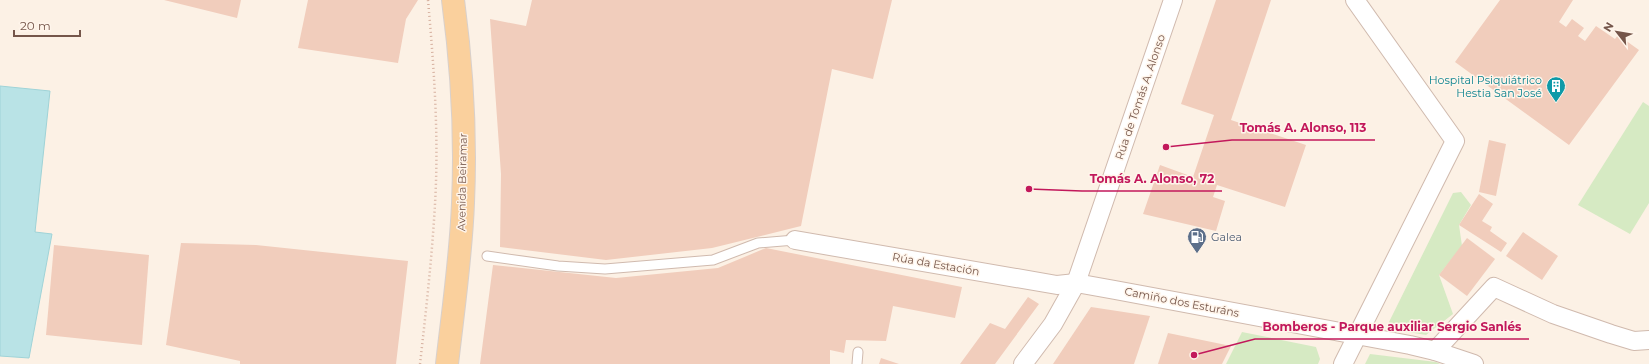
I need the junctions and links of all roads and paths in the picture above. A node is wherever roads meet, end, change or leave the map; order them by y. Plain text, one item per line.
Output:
1 (428, 0) edge
2 (453, 0) edge
3 (1173, 0) edge
4 (1354, 0) edge
5 (795, 240) joint
6 (487, 256) dead end
7 (1076, 283) junction
8 (1357, 335) junction
9 (1649, 340) edge
10 (1435, 351) junction
11 (858, 352) dead end
12 (420, 364) edge
13 (447, 364) edge
14 (857, 364) edge
15 (1023, 364) edge
16 (1342, 364) edge
17 (1474, 364) edge

1 - 12 path
2 - 13 main road, Avenida Beiramar
3 - 7 street, Rúa de Tomás A. Alonso
4 - 8 street
5 - 6 lane
5 - 7 street, Rúa da Estación
7 - 8 street, Camiño dos Esturáns
7 - 15 street, Rúa de Tomás A. Alonso
8 - 10 street, Camiño dos Esturáns
8 - 16 street
9 - 10 street
10 - 17 street, Camiño dos Esturáns
11 - 14 lane

